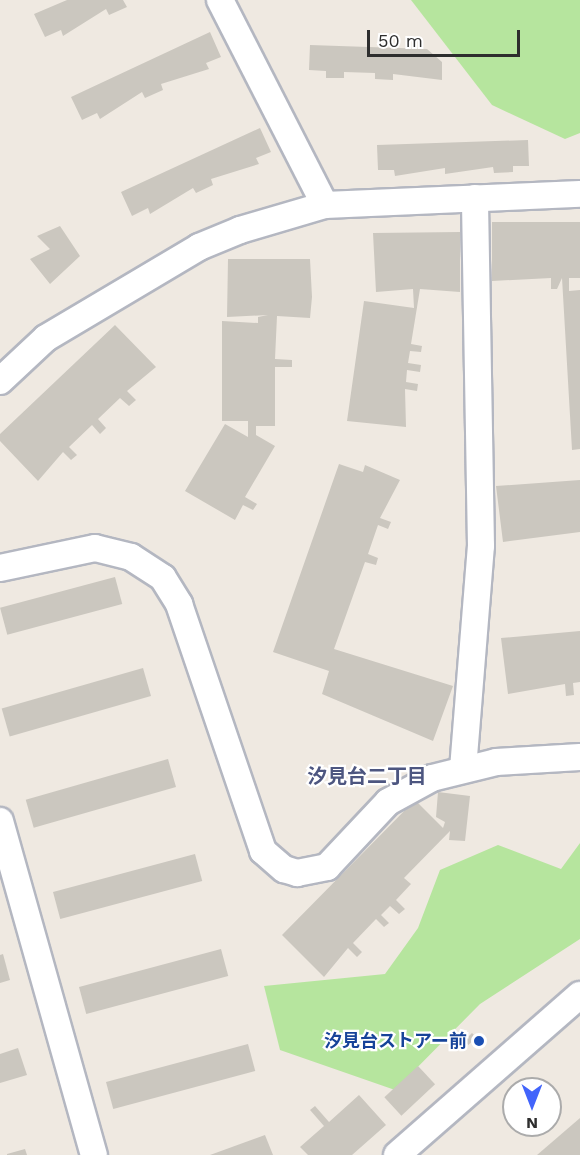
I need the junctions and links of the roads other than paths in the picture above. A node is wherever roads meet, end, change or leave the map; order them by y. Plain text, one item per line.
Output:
1 (220, 0) edge
2 (580, 194) edge
3 (475, 198) junction
4 (325, 205) junction
5 (0, 381) edge
6 (0, 568) edge
7 (580, 757) edge
8 (463, 769) junction
9 (0, 821) edge
10 (580, 995) edge
11 (94, 1155) edge
12 (397, 1155) edge

1 - 4 street
2 - 3 street
3 - 4 street
3 - 8 street
4 - 5 street
6 - 8 street
7 - 8 street
9 - 11 street
10 - 12 street

